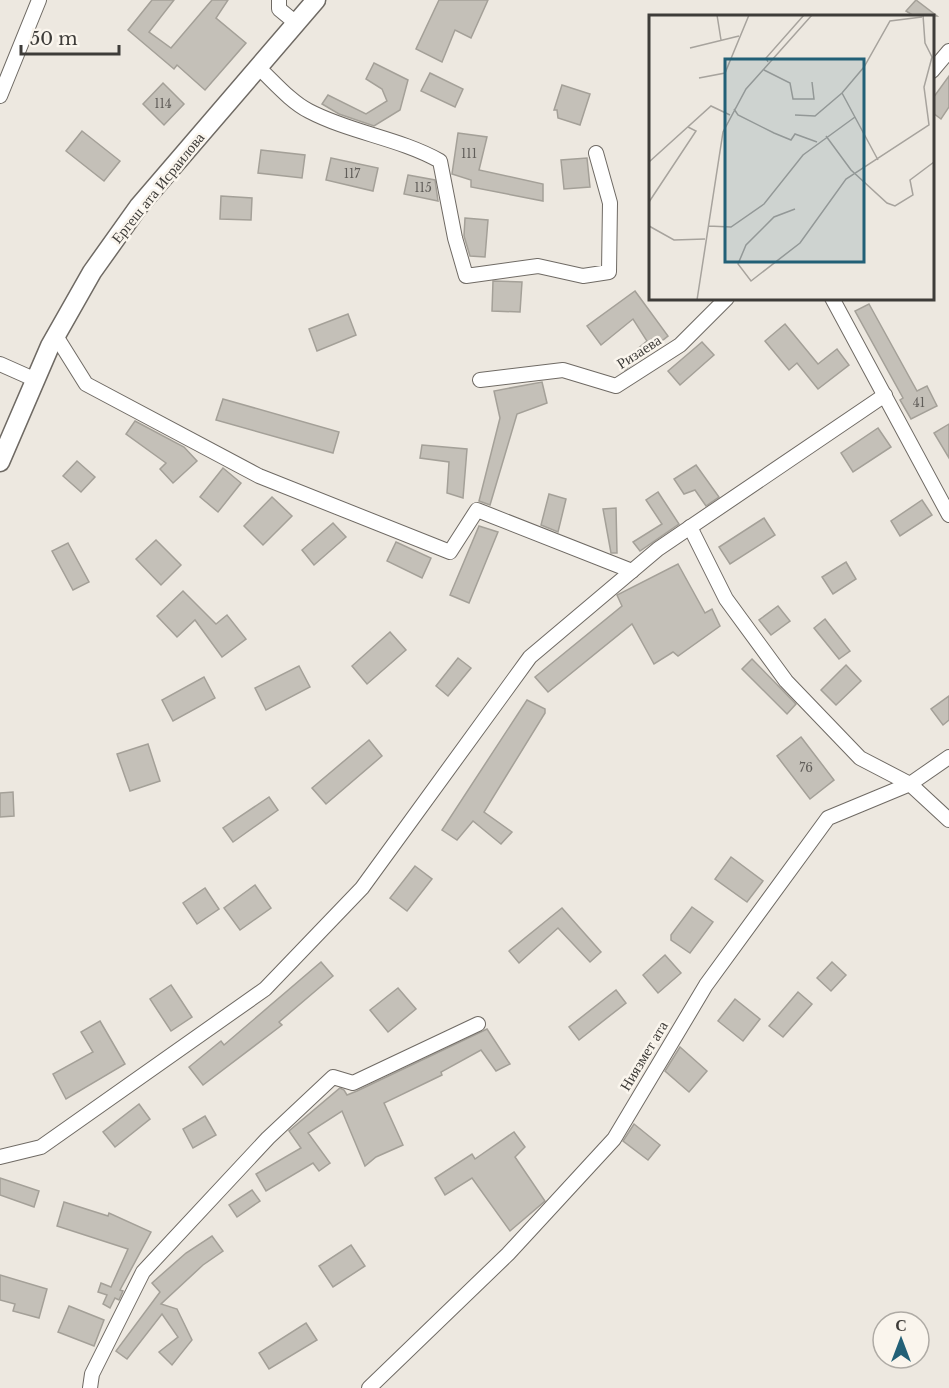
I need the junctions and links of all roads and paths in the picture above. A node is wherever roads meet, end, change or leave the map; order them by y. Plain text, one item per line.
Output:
1 (39, 0) edge
2 (279, 0) edge
3 (316, 0) edge
4 (296, 23) junction
5 (949, 51) edge
6 (259, 68) junction
7 (934, 70) edge
8 (0, 96) edge
9 (596, 153) dead end
10 (725, 300) edge
11 (833, 300) edge
12 (56, 336) junction
13 (0, 364) edge
14 (36, 380) junction
15 (480, 380) dead end
16 (885, 395) junction
17 (0, 462) edge
18 (949, 515) edge
19 (690, 527) junction
20 (632, 571) junction
21 (949, 757) edge
22 (910, 784) junction
23 (949, 820) edge
24 (478, 1024) dead end
25 (0, 1157) edge
26 (90, 1388) edge
27 (369, 1388) edge

1 - 8 street
2 - 4 street
3 - 4 main road, Ергеш ата Исраилова
4 - 6 main road, Ергеш ата Исраилова
5 - 7 street
6 - 9 street
6 - 12 main road, Ергеш ата Исраилова
10 - 15 street, Ризаева
11 - 16 street
12 - 14 main road, Ергеш ата Исраилова
12 - 20 street
13 - 14 street
14 - 17 main road, Ергеш ата Исраилова
16 - 18 street
16 - 19 street
19 - 20 street
19 - 22 street
20 - 25 street
21 - 22 street, Ниязмет ата
22 - 23 street
22 - 27 street, Ниязмет ата
24 - 26 street

